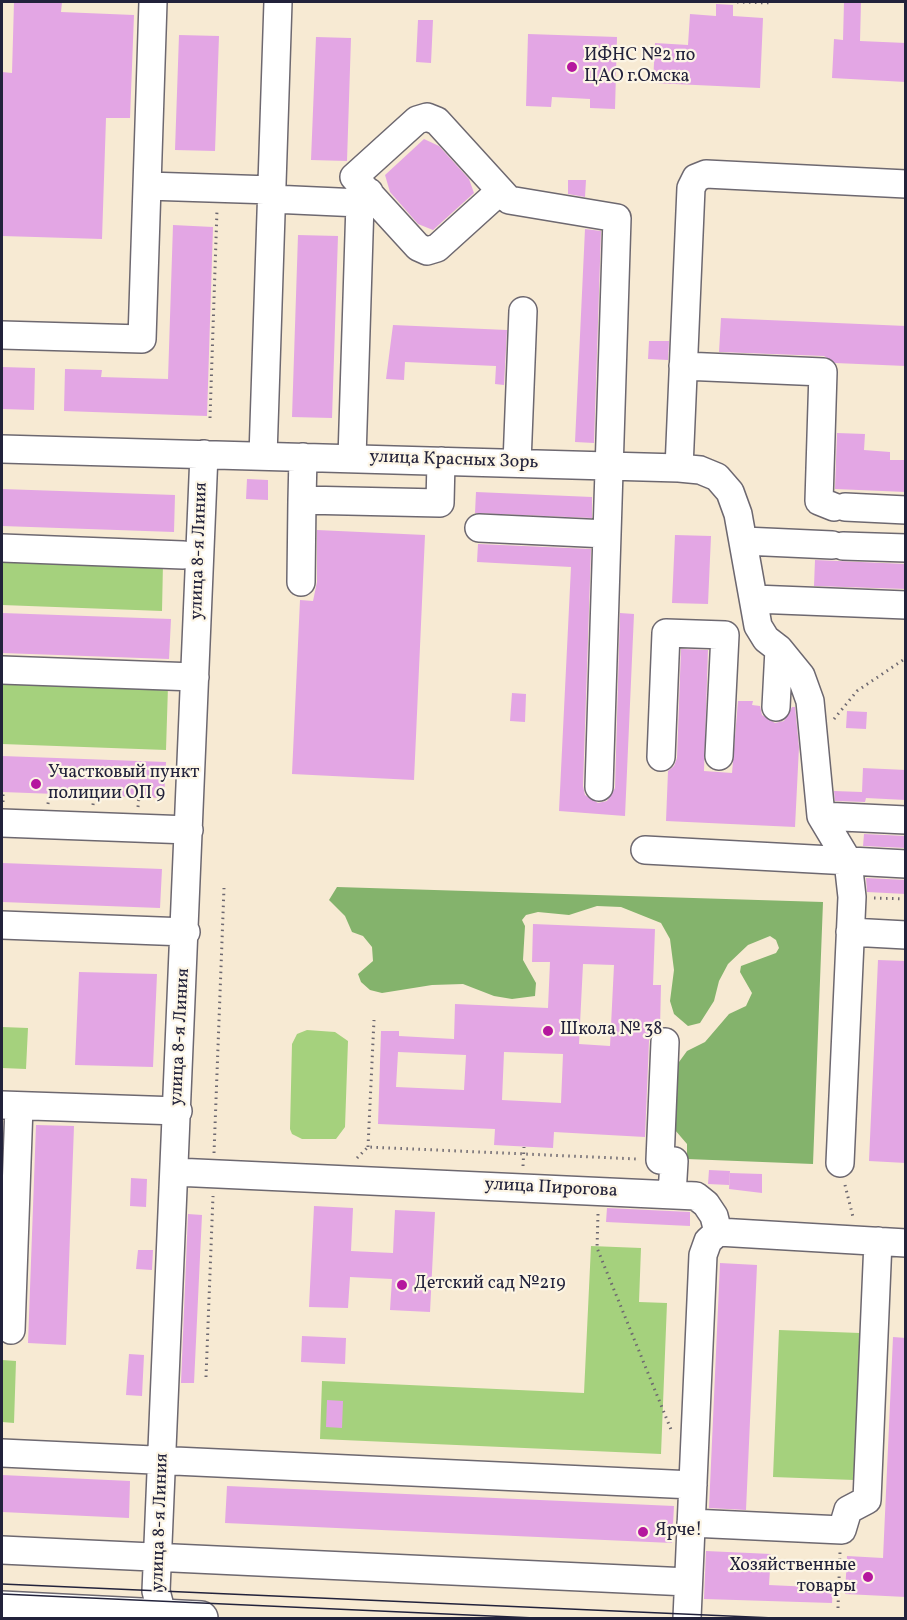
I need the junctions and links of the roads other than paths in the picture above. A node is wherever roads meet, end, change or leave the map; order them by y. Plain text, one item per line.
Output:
1 (153, 2) edge
2 (278, 2) edge
3 (906, 184) edge
4 (147, 186) junction
5 (500, 191) junction
6 (272, 195) junction
7 (364, 197) junction
8 (523, 311) dead end
9 (2, 335) edge
10 (683, 366) junction
11 (2, 449) edge
12 (204, 454) junction
13 (263, 456) junction
14 (303, 457) junction
15 (352, 458) junction
16 (441, 461) junction
17 (517, 463) junction
18 (609, 466) junction
19 (679, 468) junction
20 (302, 500) junction
21 (906, 510) edge
22 (479, 528) dead end
23 (607, 534) junction
24 (744, 541) junction
25 (2, 548) edge
26 (906, 548) edge
27 (183, 555) dead end
28 (301, 582) dead end
29 (754, 599) junction
30 (906, 605) edge
31 (758, 626) junction
32 (725, 635) junction
33 (779, 649) junction
34 (2, 670) edge
35 (195, 677) junction
36 (776, 707) dead end
37 (719, 756) dead end
38 (661, 757) dead end
39 (599, 787) dead end
40 (821, 816) junction
41 (906, 820) edge
42 (2, 823) edge
43 (189, 830) junction
44 (645, 850) dead end
45 (848, 861) junction
46 (906, 864) edge
47 (2, 925) edge
48 (186, 932) junction
49 (850, 932) junction
50 (906, 935) edge
51 (665, 1042) dead end
52 (10, 1106) edge
53 (178, 1111) junction
54 (840, 1163) road end
55 (175, 1172) junction
56 (672, 1195) junction
57 (718, 1232) junction
58 (868, 1241) junction
59 (906, 1243) edge
60 (11, 1330) dead end
61 (2, 1453) edge
62 (164, 1460) junction
63 (693, 1485) junction
64 (691, 1523) junction
65 (2, 1550) edge
66 (158, 1557) junction
67 (688, 1582) junction
68 (2, 1608) edge
69 (163, 1618) edge
70 (201, 1618) edge
71 (687, 1618) edge

1 - 4 street
2 - 6 street
3 - 10 street
4 - 6 street
4 - 9 street
5 - 7 street
5 - 7 street
5 - 18 street
6 - 7 street
6 - 13 street
7 - 15 street
8 - 17 street
10 - 19 street
10 - 21 street
11 - 12 street, улица Красных Зорь
12 - 13 street, улица Красных Зорь
12 - 35 street, улица 8-я Линия
13 - 14 street, улица Красных Зорь
14 - 15 street, улица Красных Зорь
14 - 20 street
15 - 16 street, улица Красных Зорь
16 - 17 street, улица Красных Зорь
16 - 20 street
17 - 18 street, улица Красных Зорь
18 - 19 street, улица Красных Зорь
18 - 23 street
19 - 24 street, улица Красных Зорь
20 - 28 street
22 - 23 street
23 - 39 street
24 - 26 street
24 - 29 street, улица Красных Зорь
25 - 27 street
29 - 30 street
29 - 31 street, улица Красных Зорь
31 - 32 street
31 - 33 street
32 - 37 street
32 - 38 street
33 - 36 street
33 - 40 street
34 - 35 street
35 - 43 street, улица 8-я Линия
40 - 41 street
40 - 45 street
42 - 43 street
43 - 48 street, улица 8-я Линия
44 - 45 street
45 - 46 street
45 - 49 street
47 - 48 street
48 - 53 street, улица 8-я Линия
49 - 50 street
49 - 54 street
51 - 56 street
52 - 53 street
52 - 60 street
53 - 55 street, улица 8-я Линия
55 - 56 street, улица Пирогова
55 - 62 street, улица 8-я Линия
56 - 57 street, улица Пирогова
57 - 58 street
57 - 63 street
58 - 59 street
58 - 64 street
61 - 62 street
62 - 63 street
62 - 66 street, улица 8-я Линия
63 - 64 street
64 - 67 street
65 - 66 street
66 - 67 street
66 - 69 street, улица 8-я Линия
67 - 71 street
68 - 69 main road
69 - 70 main road

